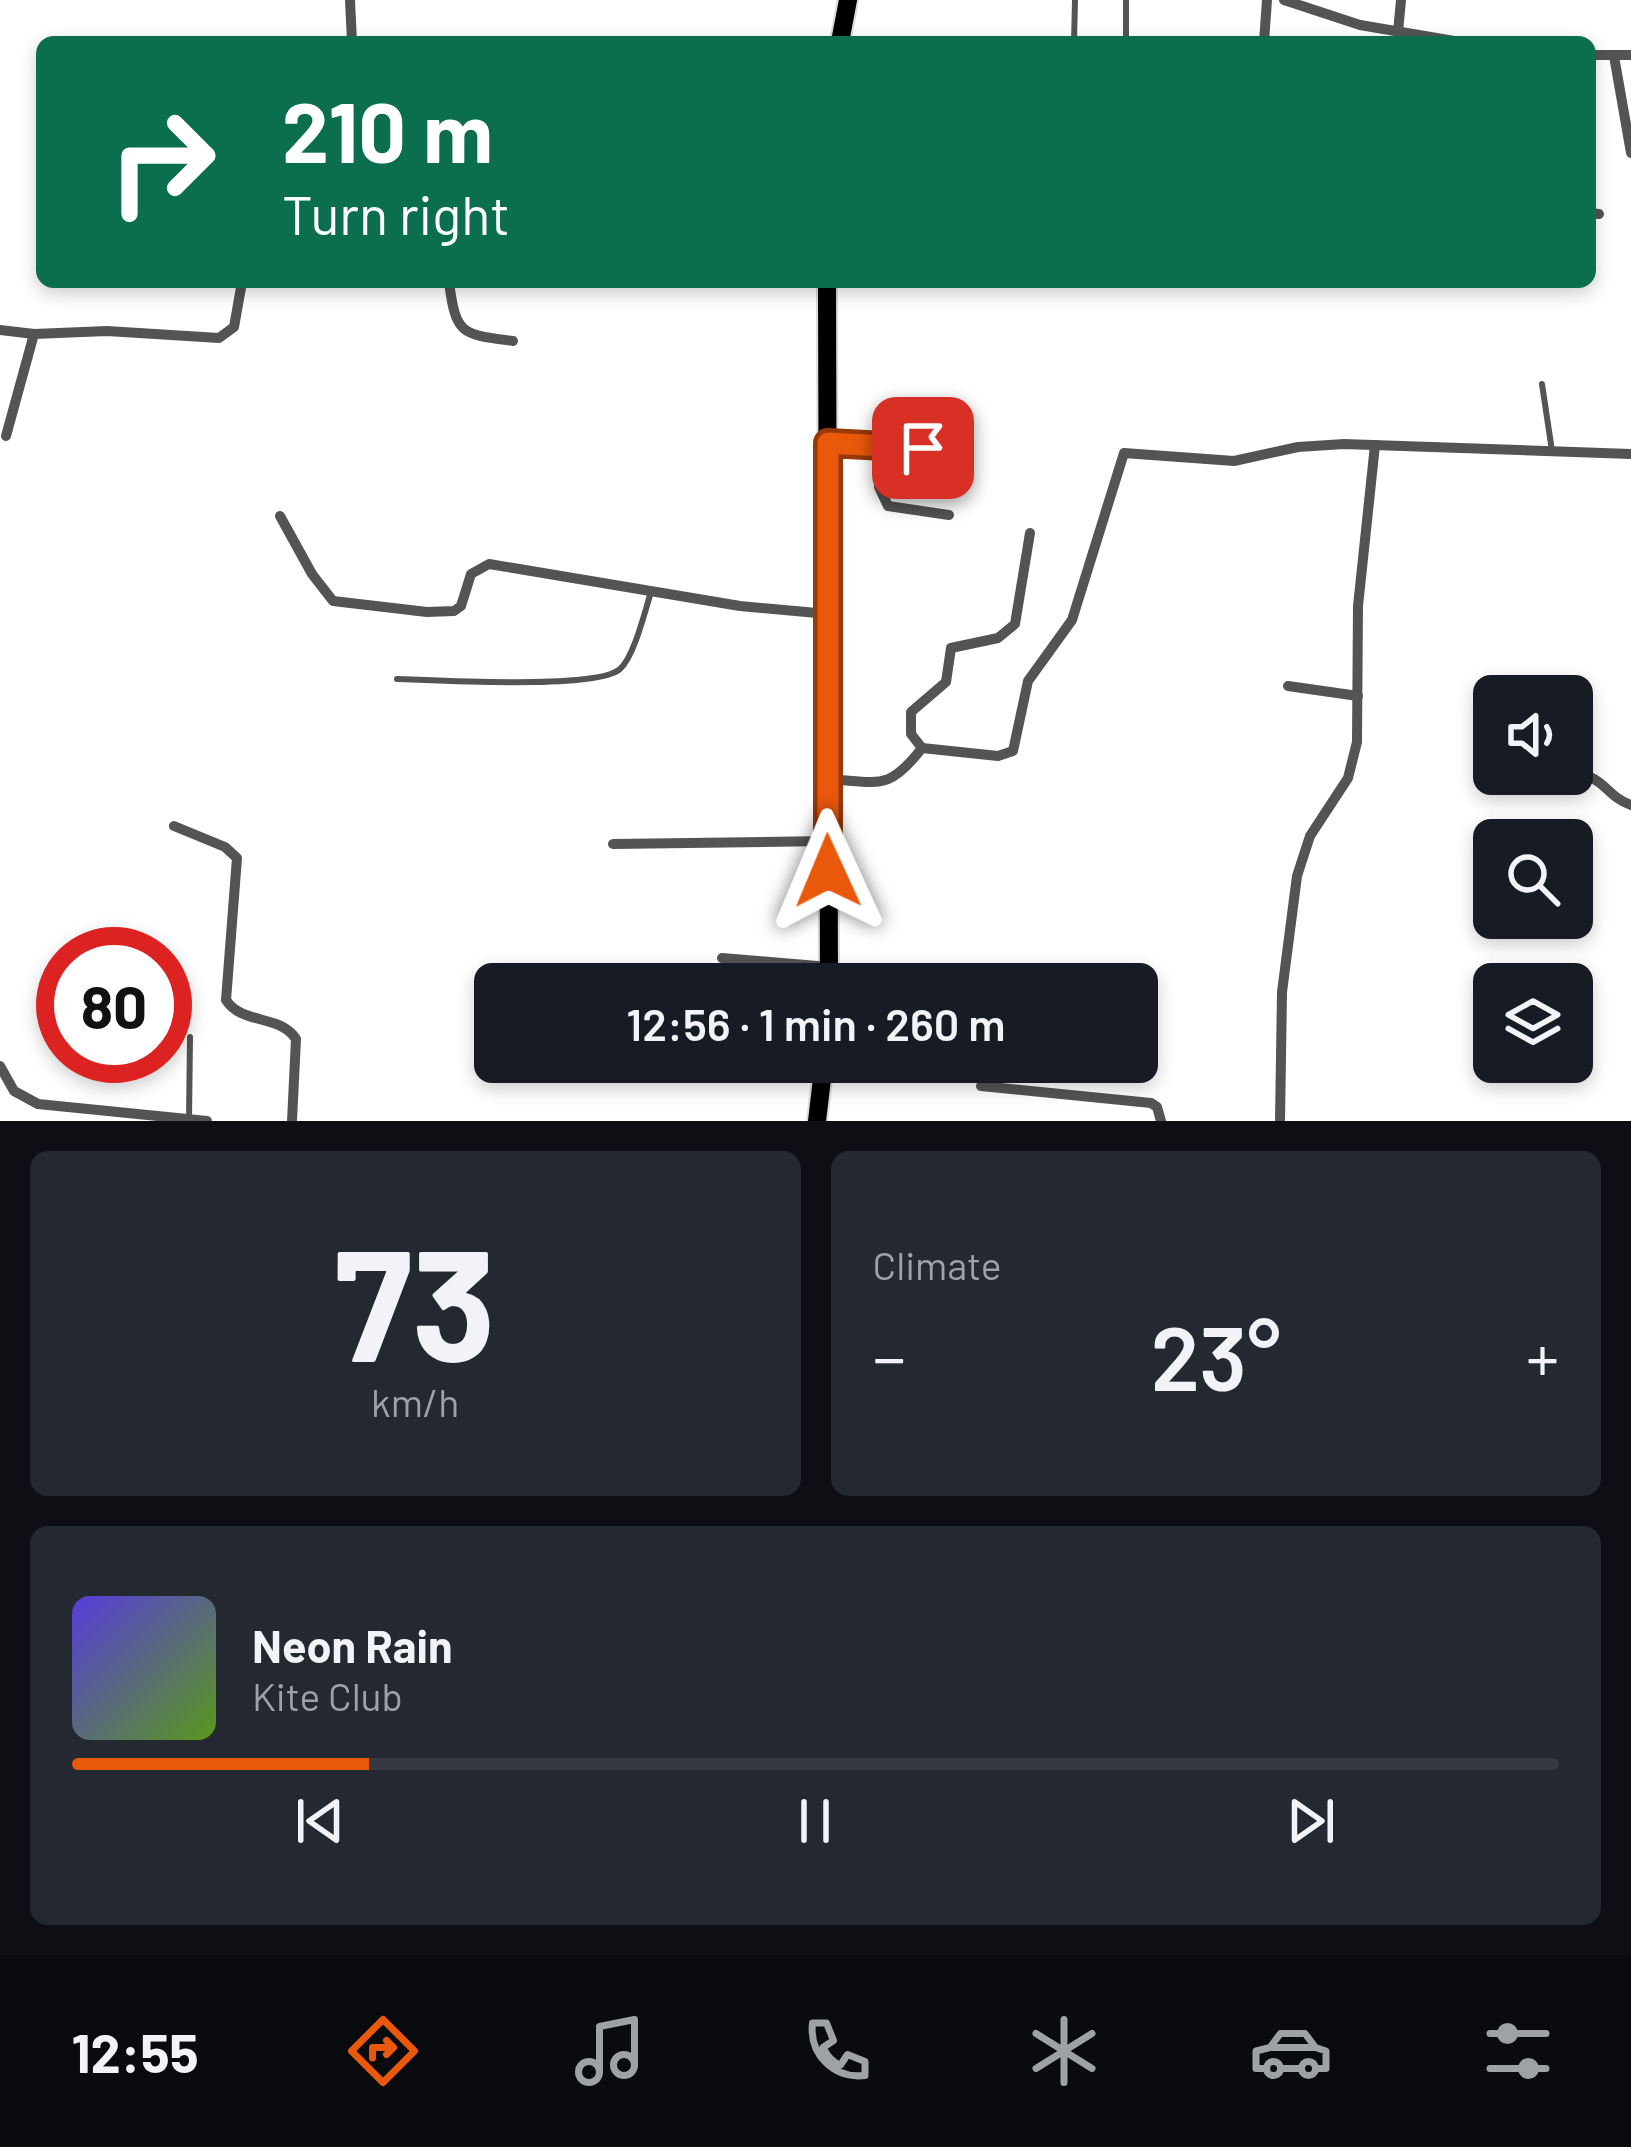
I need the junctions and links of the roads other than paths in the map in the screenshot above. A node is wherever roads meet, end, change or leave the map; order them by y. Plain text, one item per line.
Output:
1 (350, 0) edge
2 (848, 0) edge
3 (1076, 0) edge
4 (1126, 0) edge
5 (1267, 0) edge
6 (1284, 0) edge
7 (1401, 0) edge
8 (1398, 32) junction
9 (352, 36) edge
10 (841, 36) edge
11 (1074, 36) edge
12 (1126, 36) edge
13 (1264, 36) edge
14 (1421, 36) edge
15 (1631, 55) edge
16 (1596, 56) edge
17 (1614, 56) junction
18 (1631, 153) edge
19 (241, 288) edge
20 (449, 288) edge
21 (827, 288) edge
22 (0, 330) edge
23 (34, 334) junction
24 (513, 341) dead end
25 (1542, 384) dead end
26 (6, 436) dead end
27 (828, 443) junction
28 (1375, 445) junction
29 (880, 446) junction
30 (923, 448) dead end
31 (1552, 451) junction
32 (1631, 454) edge
33 (949, 515) dead end
34 (280, 516) dead end
35 (1030, 532) dead end
36 (651, 592) junction
37 (828, 614) junction
38 (397, 679) dead end
39 (1288, 686) dead end
40 (1358, 696) junction
41 (922, 748) junction
42 (1593, 776) edge
43 (827, 779) junction
44 (1631, 806) edge
45 (174, 826) dead end
46 (828, 841) junction
47 (614, 844) dead end
48 (722, 958) dead end
49 (752, 963) edge
50 (829, 963) edge
51 (0, 1066) edge
52 (189, 1083) edge
53 (822, 1083) edge
54 (981, 1086) dead end
55 (3, 1087) edge
56 (189, 1120) edge
57 (207, 1121) edge
58 (292, 1121) edge
59 (817, 1121) edge
60 (1161, 1121) edge
61 (1280, 1121) edge

1 - 9 street
2 - 10 highway
3 - 11 lane
4 - 12 lane
5 - 13 street
6 - 8 street
7 - 8 street
8 - 14 street
15 - 17 street
16 - 17 street
17 - 18 street
19 - 23 street
20 - 24 street
21 - 27 highway
22 - 23 street
23 - 26 street
25 - 31 lane
27 - 29 street
27 - 37 highway
28 - 31 street
28 - 40 street
28 - 41 street
29 - 30 street
29 - 33 street
31 - 32 street
34 - 36 street
35 - 41 street
36 - 37 street
36 - 38 lane
37 - 43 highway
39 - 40 street
40 - 61 street
41 - 43 street
42 - 44 street
43 - 46 highway
45 - 58 street
46 - 47 street
46 - 50 highway
48 - 49 street
51 - 55 street
52 - 56 lane
53 - 59 highway
54 - 60 street
55 - 56 street
56 - 57 street

